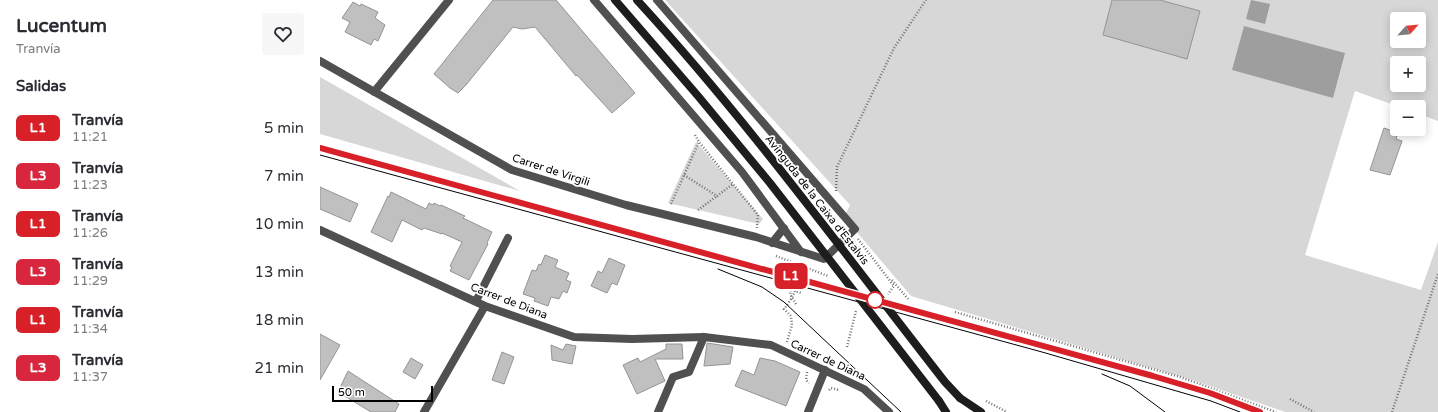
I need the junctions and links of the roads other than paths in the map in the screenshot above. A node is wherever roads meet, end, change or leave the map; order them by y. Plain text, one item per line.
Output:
1 (449, 0) edge
2 (594, 0) edge
3 (615, 0) edge
4 (637, 0) edge
5 (657, 0) edge
6 (320, 60) edge
7 (374, 92) junction
8 (784, 228) junction
9 (855, 229) joint
10 (320, 230) edge
11 (508, 238) dead end
12 (772, 243) junction
13 (801, 252) junction
14 (476, 301) junction
15 (485, 306) junction
16 (704, 338) junction
17 (825, 370) junction
18 (424, 412) edge
19 (658, 412) edge
20 (808, 412) edge
21 (889, 412) edge
22 (946, 412) edge
23 (981, 412) edge

1 - 7 street
2 - 8 street
3 - 22 main road, bridge
4 - 23 main road, Avinguda de la Caixa d'Estalvis, bridge
5 - 9 street, Avinguda de la Caixa d'Estalvis
6 - 7 street, Carrer de Virgili
7 - 12 street, Carrer de Virgili
8 - 12 street
8 - 13 street
9 - 13 street, Carrer de Virgili
10 - 14 street, Carrer de Diana
11 - 14 street
12 - 13 street, Carrer de Virgili
14 - 15 street, Carrer de Diana
15 - 16 street, Carrer de Diana
15 - 18 street
16 - 17 street, Carrer de Diana
16 - 19 street
17 - 20 street
17 - 21 street, Carrer de Diana

